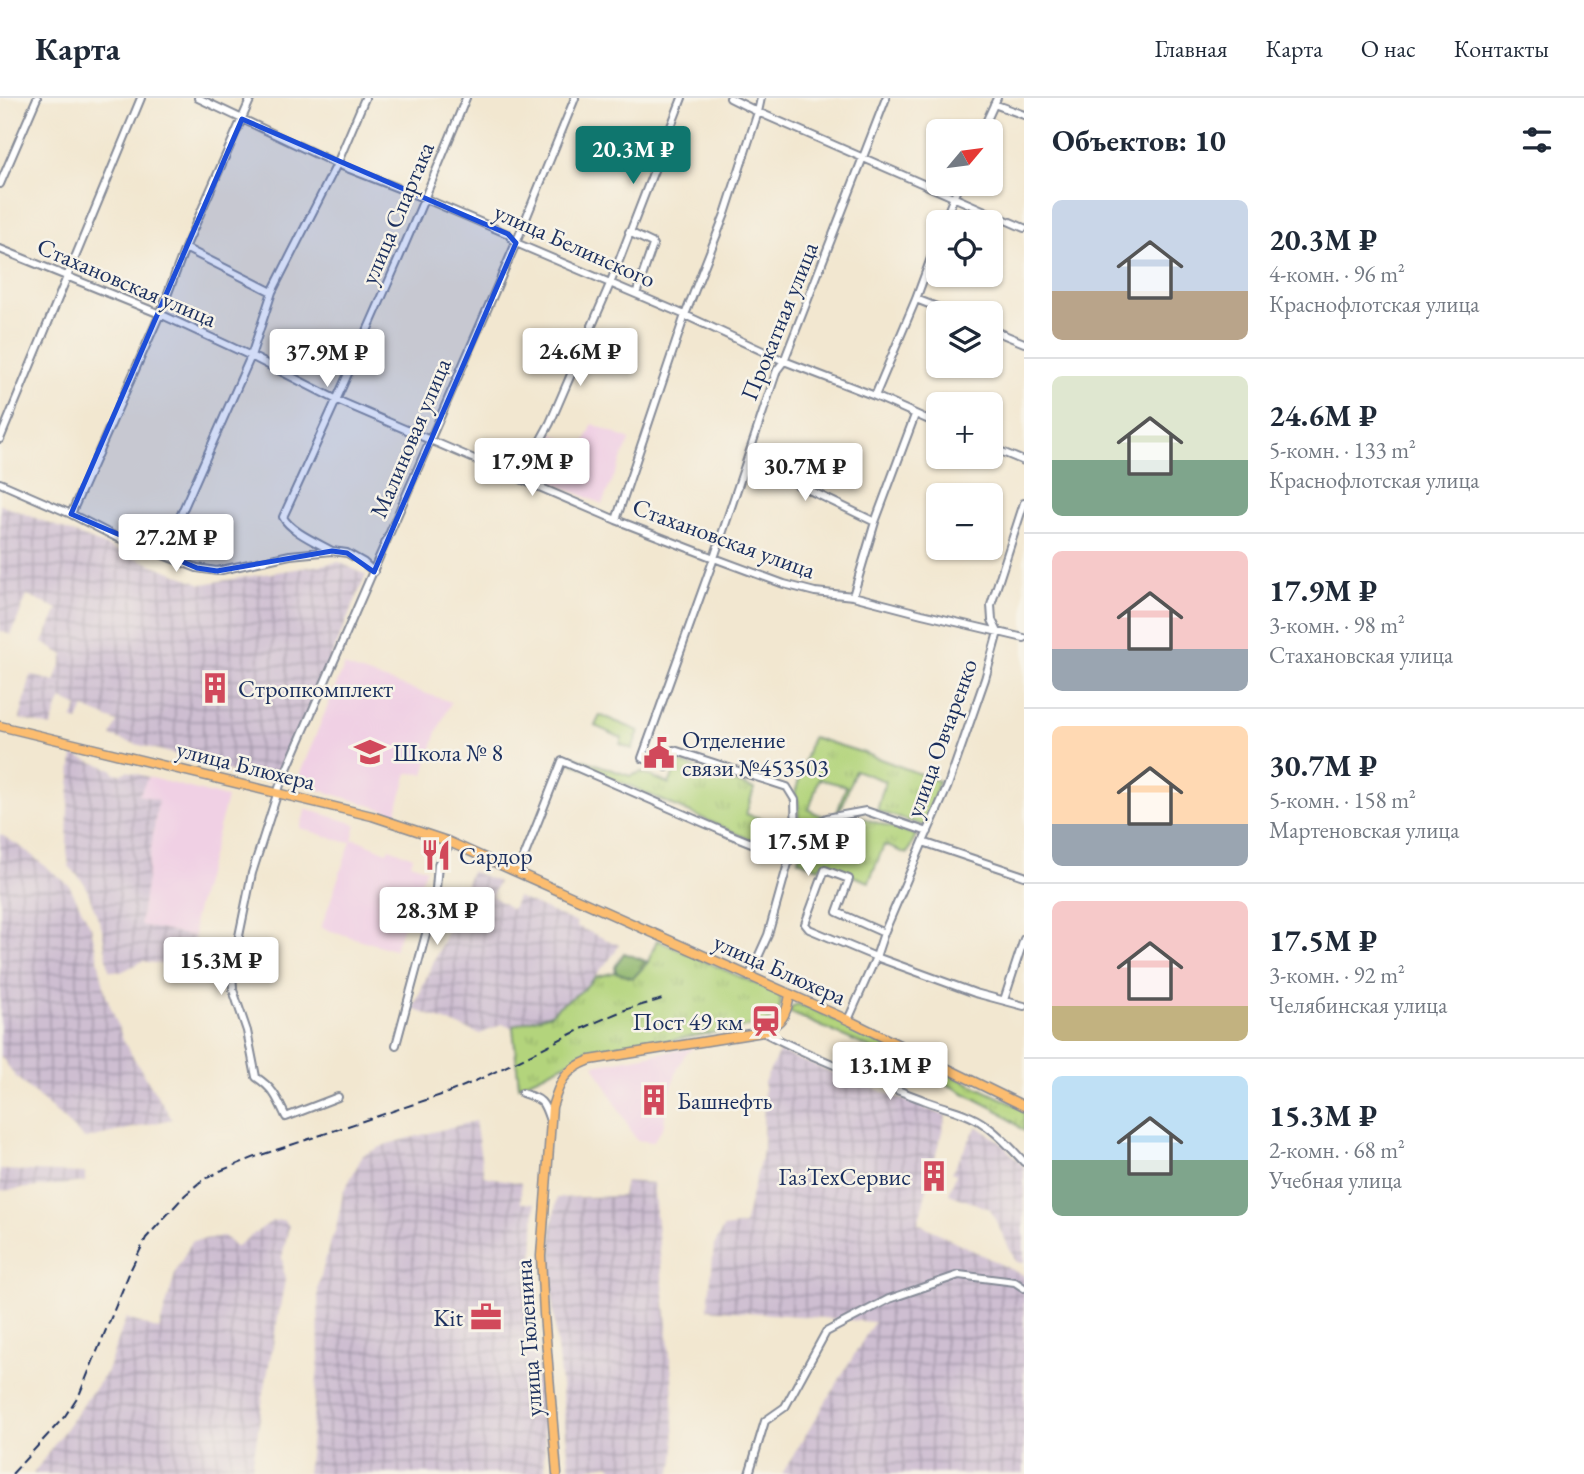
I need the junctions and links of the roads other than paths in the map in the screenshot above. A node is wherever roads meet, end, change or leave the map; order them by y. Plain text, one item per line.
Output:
1 (37, 98) edge
2 (141, 98) edge
3 (198, 98) edge
4 (251, 98) edge
5 (365, 98) edge
6 (466, 98) edge
7 (575, 98) edge
8 (682, 98) edge
9 (730, 98) edge
10 (761, 98) edge
11 (886, 98) edge
12 (996, 101) edge
13 (758, 112) junction
14 (1024, 115) edge
15 (242, 118) junction
16 (988, 119) edge
17 (864, 158) junction
18 (337, 164) junction
19 (0, 184) edge
20 (953, 198) junction
21 (426, 199) junction
22 (948, 210) edge
23 (1024, 228) edge
24 (629, 232) junction
25 (516, 243) junction
26 (186, 248) junction
27 (0, 249) edge
28 (926, 272) edge
29 (66, 277) junction
30 (610, 284) junction
31 (272, 292) junction
32 (636, 294) junction
33 (916, 299) junction
34 (926, 303) edge
35 (160, 314) junction
36 (685, 315) junction
37 (1003, 334) edge
38 (1024, 343) edge
39 (251, 356) junction
40 (784, 361) junction
41 (875, 396) junction
42 (337, 400) junction
43 (915, 415) junction
44 (926, 420) edge
45 (0, 439) edge
46 (430, 440) junction
47 (1003, 452) edge
48 (747, 460) junction
49 (1024, 461) edge
50 (520, 478) junction
51 (0, 483) edge
52 (1024, 503) edge
53 (71, 514) junction
54 (616, 520) junction
55 (874, 522) junction
56 (332, 551) junction
57 (163, 555) junction
58 (714, 558) junction
59 (374, 572) junction
60 (853, 596) junction
61 (998, 632) junction
62 (1024, 638) edge
63 (0, 726) edge
64 (277, 793) junction
65 (928, 832) junction
66 (796, 835) junction
67 (923, 842) junction
68 (450, 843) junction
69 (518, 872) junction
70 (1024, 876) edge
71 (884, 933) junction
72 (1024, 939) edge
73 (876, 957) junction
74 (749, 977) junction
75 (790, 995) junction
76 (1004, 1000) junction
77 (1024, 1006) edge
78 (848, 1020) junction
79 (763, 1032) junction
80 (396, 1045) dead end
81 (522, 1093) dead end
82 (338, 1097) dead end
83 (1024, 1106) edge
84 (551, 1124) junction
85 (1024, 1162) edge
86 (1024, 1287) edge
87 (557, 1474) edge
88 (749, 1474) edge

1 - 19 street
2 - 29 street
3 - 15 street, улица Белинского
4 - 15 street
5 - 18 street
6 - 21 street, улица Спартака
7 - 25 street, Малиновая улица
8 - 24 street
9 - 13 street
10 - 13 street
11 - 17 street, Прокатная улица
12 - 14 street
12 - 16 street
13 - 17 street
13 - 36 street
15 - 18 street, улица Белинского
15 - 26 street
17 - 20 street
17 - 40 street, Прокатная улица
18 - 21 street, улица Белинского
18 - 31 street
20 - 22 street
20 - 23 street
21 - 25 street, улица Белинского
21 - 42 street, улица Спартака
24 - 30 street
24 - 32 street
25 - 30 street, улица Белинского
25 - 46 street, Малиновая улица
26 - 31 street, Стахановская улица
26 - 35 street
27 - 29 street, Стахановская улица
28 - 33 street
29 - 35 street, Стахановская улица
29 - 45 street
30 - 32 street, улица Белинского
30 - 50 street
31 - 39 street
32 - 36 street, улица Белинского
33 - 34 street
33 - 41 street
35 - 39 street, Стахановская улица
35 - 53 street
36 - 40 street, улица Белинского
36 - 54 street
37 - 38 street
39 - 42 street, Стахановская улица
39 - 57 street
40 - 41 street, улица Белинского
40 - 48 street, Прокатная улица
41 - 43 street, улица Белинского
42 - 46 street, Стахановская улица
42 - 56 street, улица Спартака
43 - 44 street, улица Белинского
43 - 55 street
46 - 50 street, Стахановская улица
46 - 59 street, Малиновая улица
47 - 49 street
48 - 55 street
48 - 58 street, Прокатная улица
50 - 54 street, Стахановская улица
51 - 53 street
52 - 61 street, улица Овчаренко
53 - 57 street
54 - 58 street, Стахановская улица
55 - 60 street
56 - 57 street
56 - 59 street
58 - 60 street, Стахановская улица
58 - 66 street, Прокатная улица
59 - 64 street, Малиновая улица
60 - 61 street, Стахановская улица
61 - 62 street, Стахановская улица
61 - 65 street, улица Овчаренко
63 - 64 main road, улица Блюхера
64 - 68 main road, улица Блюхера
64 - 82 street, Малиновая улица
65 - 66 street
65 - 67 street, улица Овчаренко
66 - 69 street
66 - 74 street
67 - 70 street
67 - 71 street, улица Овчаренко
68 - 69 main road, улица Блюхера
68 - 80 street
69 - 74 main road, улица Блюхера
71 - 73 street, улица Овчаренко
71 - 73 street
72 - 76 street
73 - 76 street
73 - 78 street, улица Овчаренко
74 - 75 main road, улица Блюхера
75 - 78 main road, улица Блюхера
75 - 79 main road
76 - 77 street
78 - 83 main road, улица Блюхера
79 - 84 main road, улица Тюленина
79 - 85 street
81 - 84 street
84 - 87 main road, улица Тюленина
86 - 88 street

